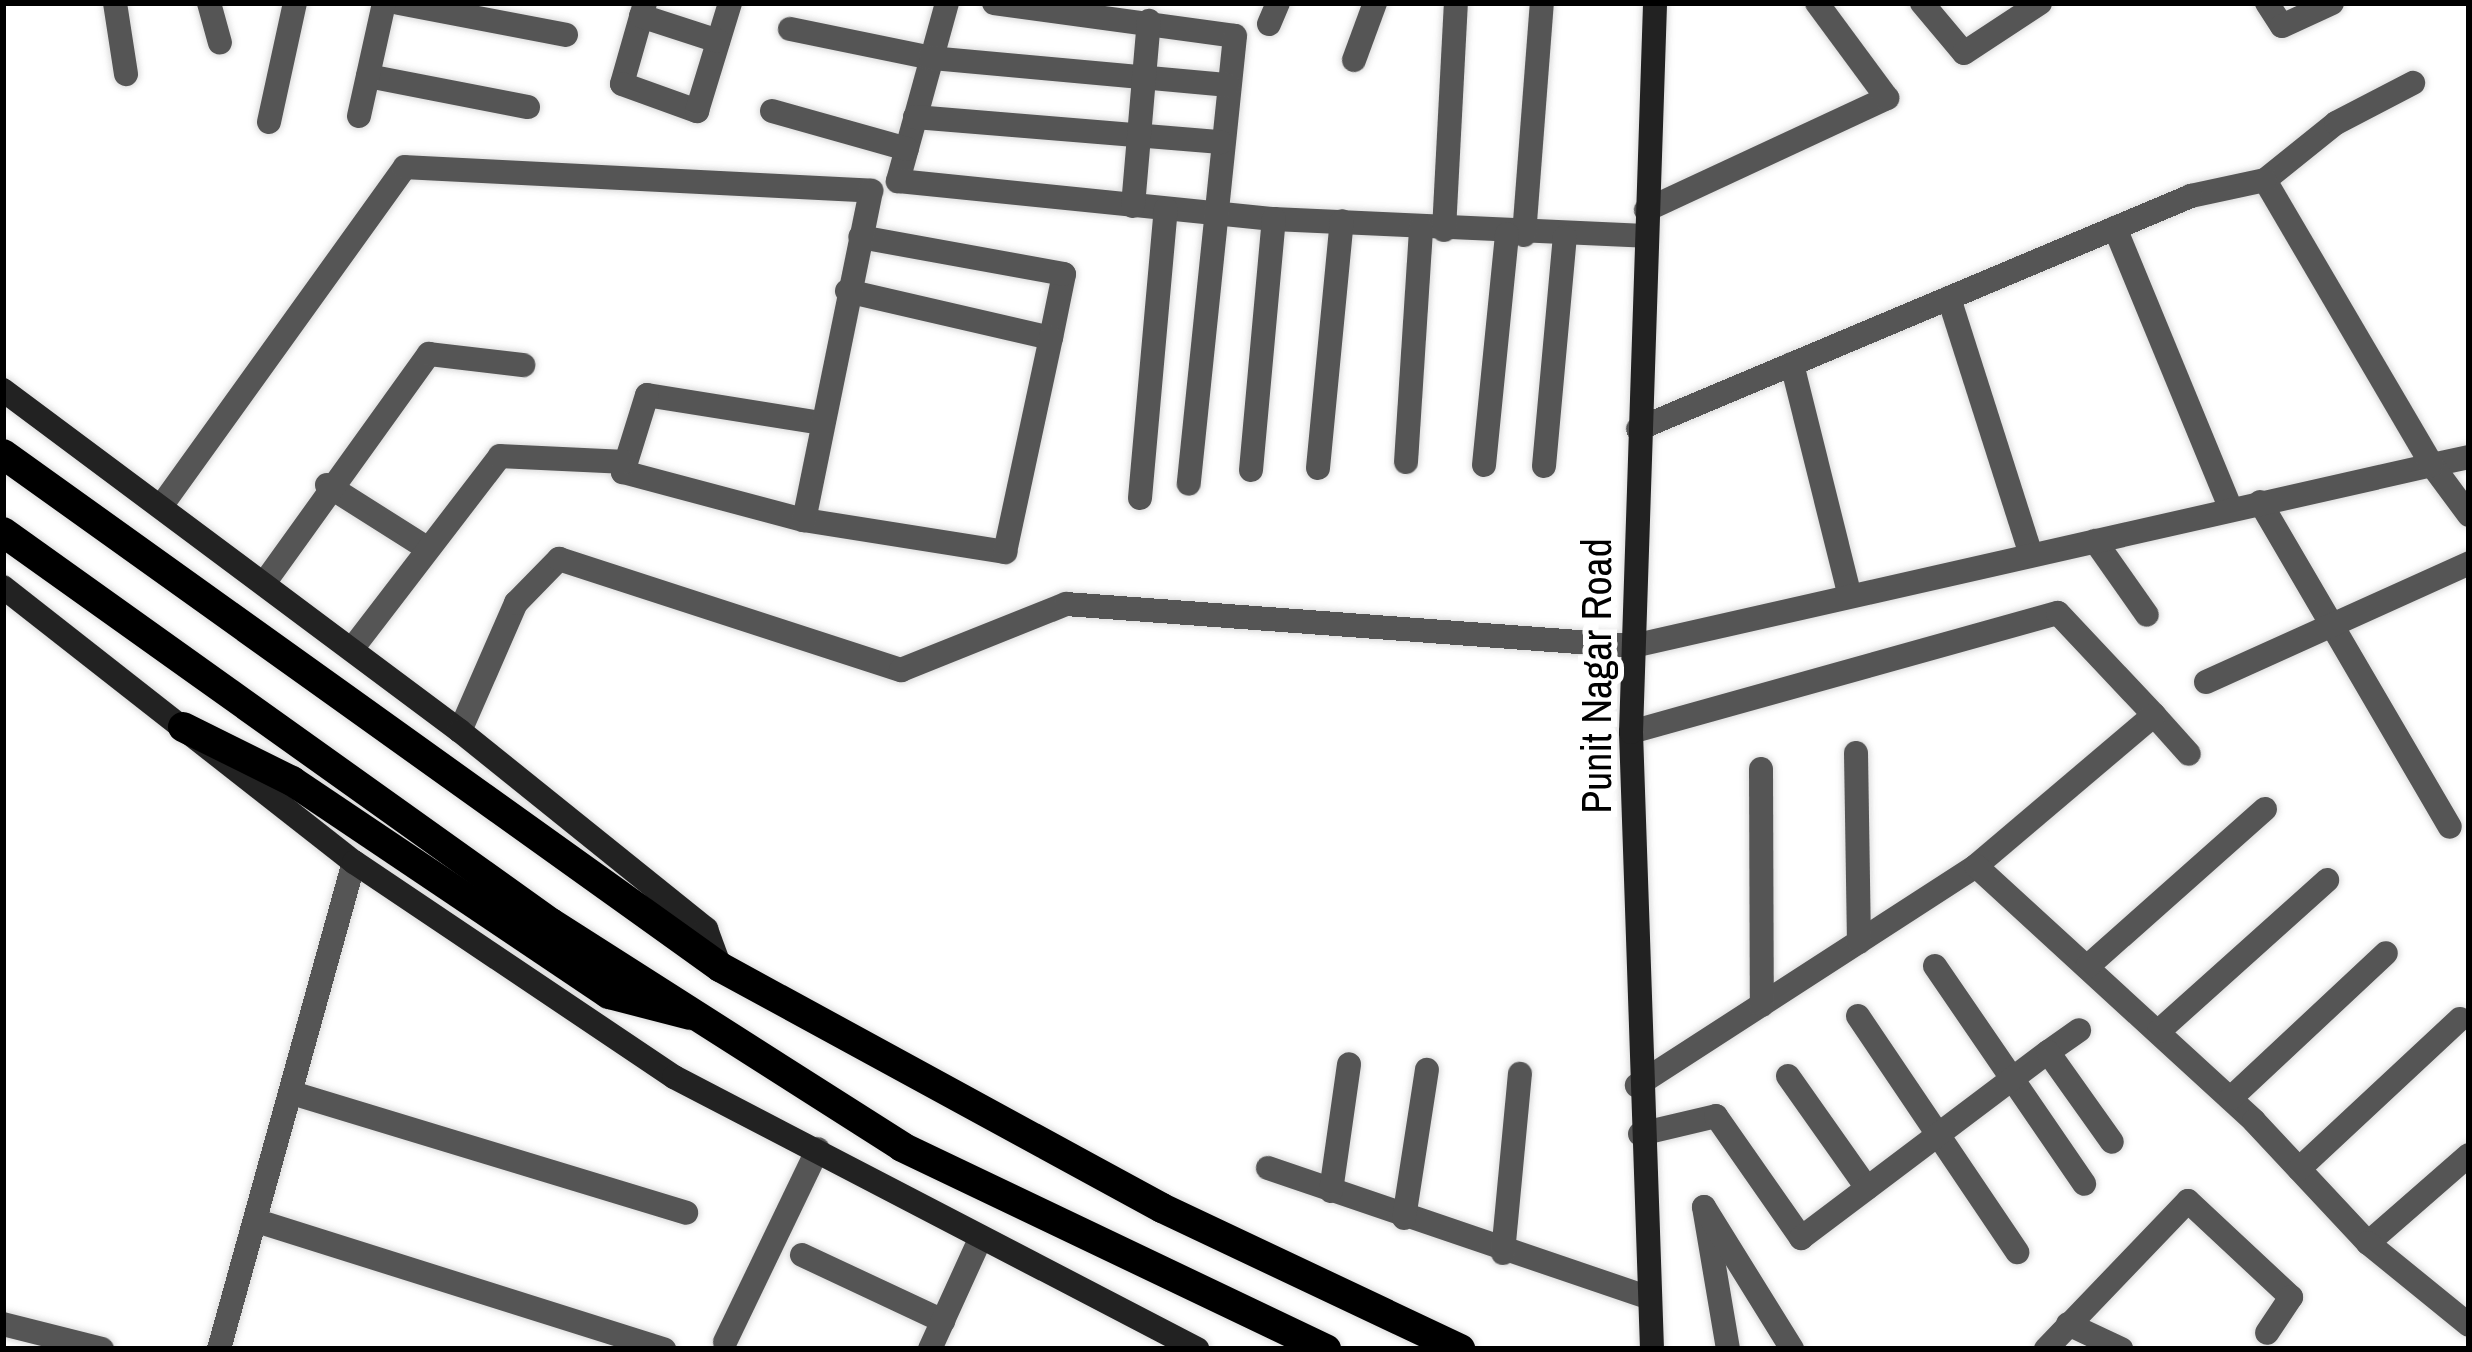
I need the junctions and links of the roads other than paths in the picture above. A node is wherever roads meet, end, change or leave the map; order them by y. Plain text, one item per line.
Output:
1 (115, 3) edge
2 (209, 3) edge
3 (295, 3) edge
4 (384, 3) edge
5 (400, 3) edge
6 (730, 3) edge
7 (947, 3) edge
8 (994, 3) edge
9 (1375, 3) edge
10 (1456, 3) edge
11 (1542, 3) edge
12 (1655, 3) edge
13 (1816, 3) edge
14 (1922, 3) edge
15 (2040, 3) edge
16 (2266, 3) edge
17 (2332, 3) edge
18 (643, 9) edge
19 (1149, 22) junction
20 (790, 29) dead end
21 (566, 34) dead end
22 (718, 41) junction
23 (220, 43) dead end
24 (931, 58) junction
25 (1354, 60) dead end
26 (126, 74) dead end
27 (368, 76) junction
28 (1144, 78) junction
29 (2413, 83) dead end
30 (1228, 86) junction
31 (528, 106) dead end
32 (772, 111) dead end
33 (359, 116) dead end
34 (915, 117) junction
35 (268, 122) dead end
36 (1139, 136) junction
37 (1221, 142) junction
38 (907, 149) junction
39 (2264, 180) junction
40 (1133, 206) junction
41 (1166, 209) junction
42 (1646, 210) junction
43 (1211, 213) junction
44 (1274, 219) junction
45 (1342, 221) junction
46 (2115, 228) junction
47 (1432, 229) junction
48 (1515, 235) junction
49 (1645, 236) junction
50 (860, 237) junction
51 (1565, 237) junction
52 (847, 291) junction
53 (1949, 298) junction
54 (1051, 338) junction
55 (1792, 364) junction
56 (523, 365) dead end
57 (3, 389) edge
58 (815, 422) junction
59 (1638, 429) junction
60 (3, 454) edge
61 (2469, 458) edge
62 (1406, 461) dead end
63 (625, 462) junction
64 (1484, 465) dead end
65 (2432, 465) junction
66 (1544, 466) dead end
67 (1318, 468) dead end
68 (1251, 470) dead end
69 (1189, 484) dead end
70 (327, 485) junction
71 (1140, 498) dead end
72 (2260, 502) junction
73 (162, 505) junction
74 (2231, 509) junction
75 (2469, 515) edge
76 (804, 520) junction
77 (3, 532) edge
78 (2095, 541) junction
79 (425, 547) junction
80 (2031, 555) junction
81 (2469, 563) edge
82 (265, 582) junction
83 (3, 587) edge
84 (1850, 596) junction
85 (2147, 615) dead end
86 (2336, 625) junction
87 (1633, 646) junction
88 (352, 649) junction
89 (2206, 682) dead end
90 (2154, 716) junction
91 (183, 727) junction
92 (460, 731) junction
93 (1631, 732) junction
94 (1856, 753) dead end
95 (2189, 754) dead end
96 (1761, 769) dead end
97 (2265, 808) dead end
98 (2450, 827) dead end
99 (354, 862) junction
100 (1976, 866) junction
101 (2327, 880) dead end
102 (1859, 942) junction
103 (2386, 953) dead end
104 (1935, 966) dead end
105 (720, 967) junction
106 (2087, 967) junction
107 (1762, 1005) junction
108 (696, 1016) junction
109 (1858, 1016) dead end
110 (2460, 1019) dead end
111 (2079, 1030) dead end
112 (2159, 1031) junction
113 (2048, 1052) junction
114 (1349, 1064) dead end
115 (1427, 1070) dead end
116 (1520, 1074) dead end
117 (1788, 1076) dead end
118 (2012, 1079) junction
119 (1637, 1084) junction
120 (292, 1093) junction
121 (2230, 1098) junction
122 (1640, 1134) junction
123 (1938, 1135) junction
124 (2112, 1142) dead end
125 (818, 1149) junction
126 (2469, 1155) edge
127 (1268, 1168) dead end
128 (2299, 1169) junction
129 (2084, 1184) dead end
130 (1868, 1188) junction
131 (1331, 1191) junction
132 (686, 1213) dead end
133 (1404, 1218) junction
134 (257, 1221) junction
135 (981, 1237) junction
136 (2368, 1243) junction
137 (2017, 1252) dead end
138 (1503, 1253) junction
139 (802, 1255) dead end
140 (1649, 1298) junction
141 (943, 1321) junction
142 (3, 1324) edge
143 (2068, 1324) junction
144 (2469, 1325) edge
145 (2267, 1333) dead end
146 (725, 1342) dead end
147 (102, 1349) edge
148 (220, 1349) edge
149 (664, 1349) edge
150 (930, 1349) edge
151 (1197, 1349) edge
152 (1326, 1349) edge
153 (1460, 1349) edge
154 (1652, 1349) edge
155 (1728, 1349) edge
156 (1792, 1349) edge
157 (2046, 1349) edge
158 (2121, 1349) edge

1 - 26 street
2 - 23 street
3 - 35 street
4 - 27 street
5 - 21 street
6 - 22 street
7 - 24 street
8 - 19 street
9 - 25 street
10 - 47 street
11 - 48 street
12 - 42 street, Punit Nagar Road
13 - 42 street
14 - 15 street
16 - 17 street
18 - 22 street
18 - 22 street
19 - 28 street
19 - 30 street
20 - 24 street
24 - 28 street
24 - 34 street
27 - 31 street
27 - 33 street
28 - 30 street
28 - 36 street
29 - 39 street
30 - 37 street
32 - 38 street
34 - 36 street
34 - 38 street
36 - 37 street
36 - 40 street
37 - 43 street
38 - 40 street
39 - 46 street
39 - 65 street
40 - 41 street
41 - 43 street
41 - 71 street
42 - 49 street, Punit Nagar Road
43 - 44 street
43 - 69 street
44 - 45 street
44 - 68 street
45 - 47 street
45 - 67 street
46 - 53 street
46 - 74 street
47 - 48 street
47 - 62 street
48 - 51 street
48 - 64 street
49 - 51 street
49 - 59 street, Punit Nagar Road
50 - 52 street
50 - 54 street
50 - 73 street
51 - 66 street
52 - 54 street
52 - 58 street
53 - 55 street
53 - 80 street
54 - 76 street
55 - 59 street
55 - 84 street
56 - 70 street
57 - 73 street
58 - 63 street
58 - 76 street
59 - 87 street, Punit Nagar Road
60 - 105 main road
61 - 65 street
63 - 76 street
63 - 79 street
65 - 72 street
65 - 75 street
70 - 79 street
70 - 82 street
72 - 74 street
72 - 86 street
73 - 82 street
74 - 78 street
77 - 108 main road
78 - 80 street
78 - 85 street
79 - 88 street
80 - 84 street
81 - 86 street
82 - 88 street
83 - 91 street
84 - 87 street
86 - 89 street
86 - 98 street
87 - 92 street
87 - 93 street, Punit Nagar Road
88 - 92 street
90 - 93 street
90 - 95 street
90 - 100 street
91 - 99 street
91 - 108 main road
92 - 105 street
93 - 119 street, Punit Nagar Road
94 - 102 street
96 - 107 street
97 - 106 street
99 - 120 street
99 - 125 street
100 - 102 street
100 - 106 street
101 - 112 street
102 - 107 street
103 - 121 street
104 - 118 street
105 - 153 main road
106 - 112 street
107 - 119 street
108 - 152 main road
109 - 123 street
110 - 128 street
111 - 113 street
112 - 121 street
113 - 118 street
113 - 124 street
114 - 131 street
115 - 133 street
116 - 138 street
117 - 130 street
118 - 123 street
118 - 129 street
119 - 122 street, Punit Nagar Road
120 - 132 street
120 - 134 street
121 - 128 street
122 - 130 street
122 - 140 street, Punit Nagar Road
123 - 130 street
123 - 137 street
125 - 135 street
125 - 146 street
126 - 136 street
127 - 131 street
128 - 136 street
131 - 133 street
133 - 138 street
134 - 148 street
134 - 149 street
135 - 141 street
135 - 151 street
136 - 144 street
138 - 140 street
139 - 141 street
140 - 154 street, Punit Nagar Road
141 - 150 street
142 - 147 street
143 - 145 street
143 - 157 street
143 - 158 street
155 - 156 street

